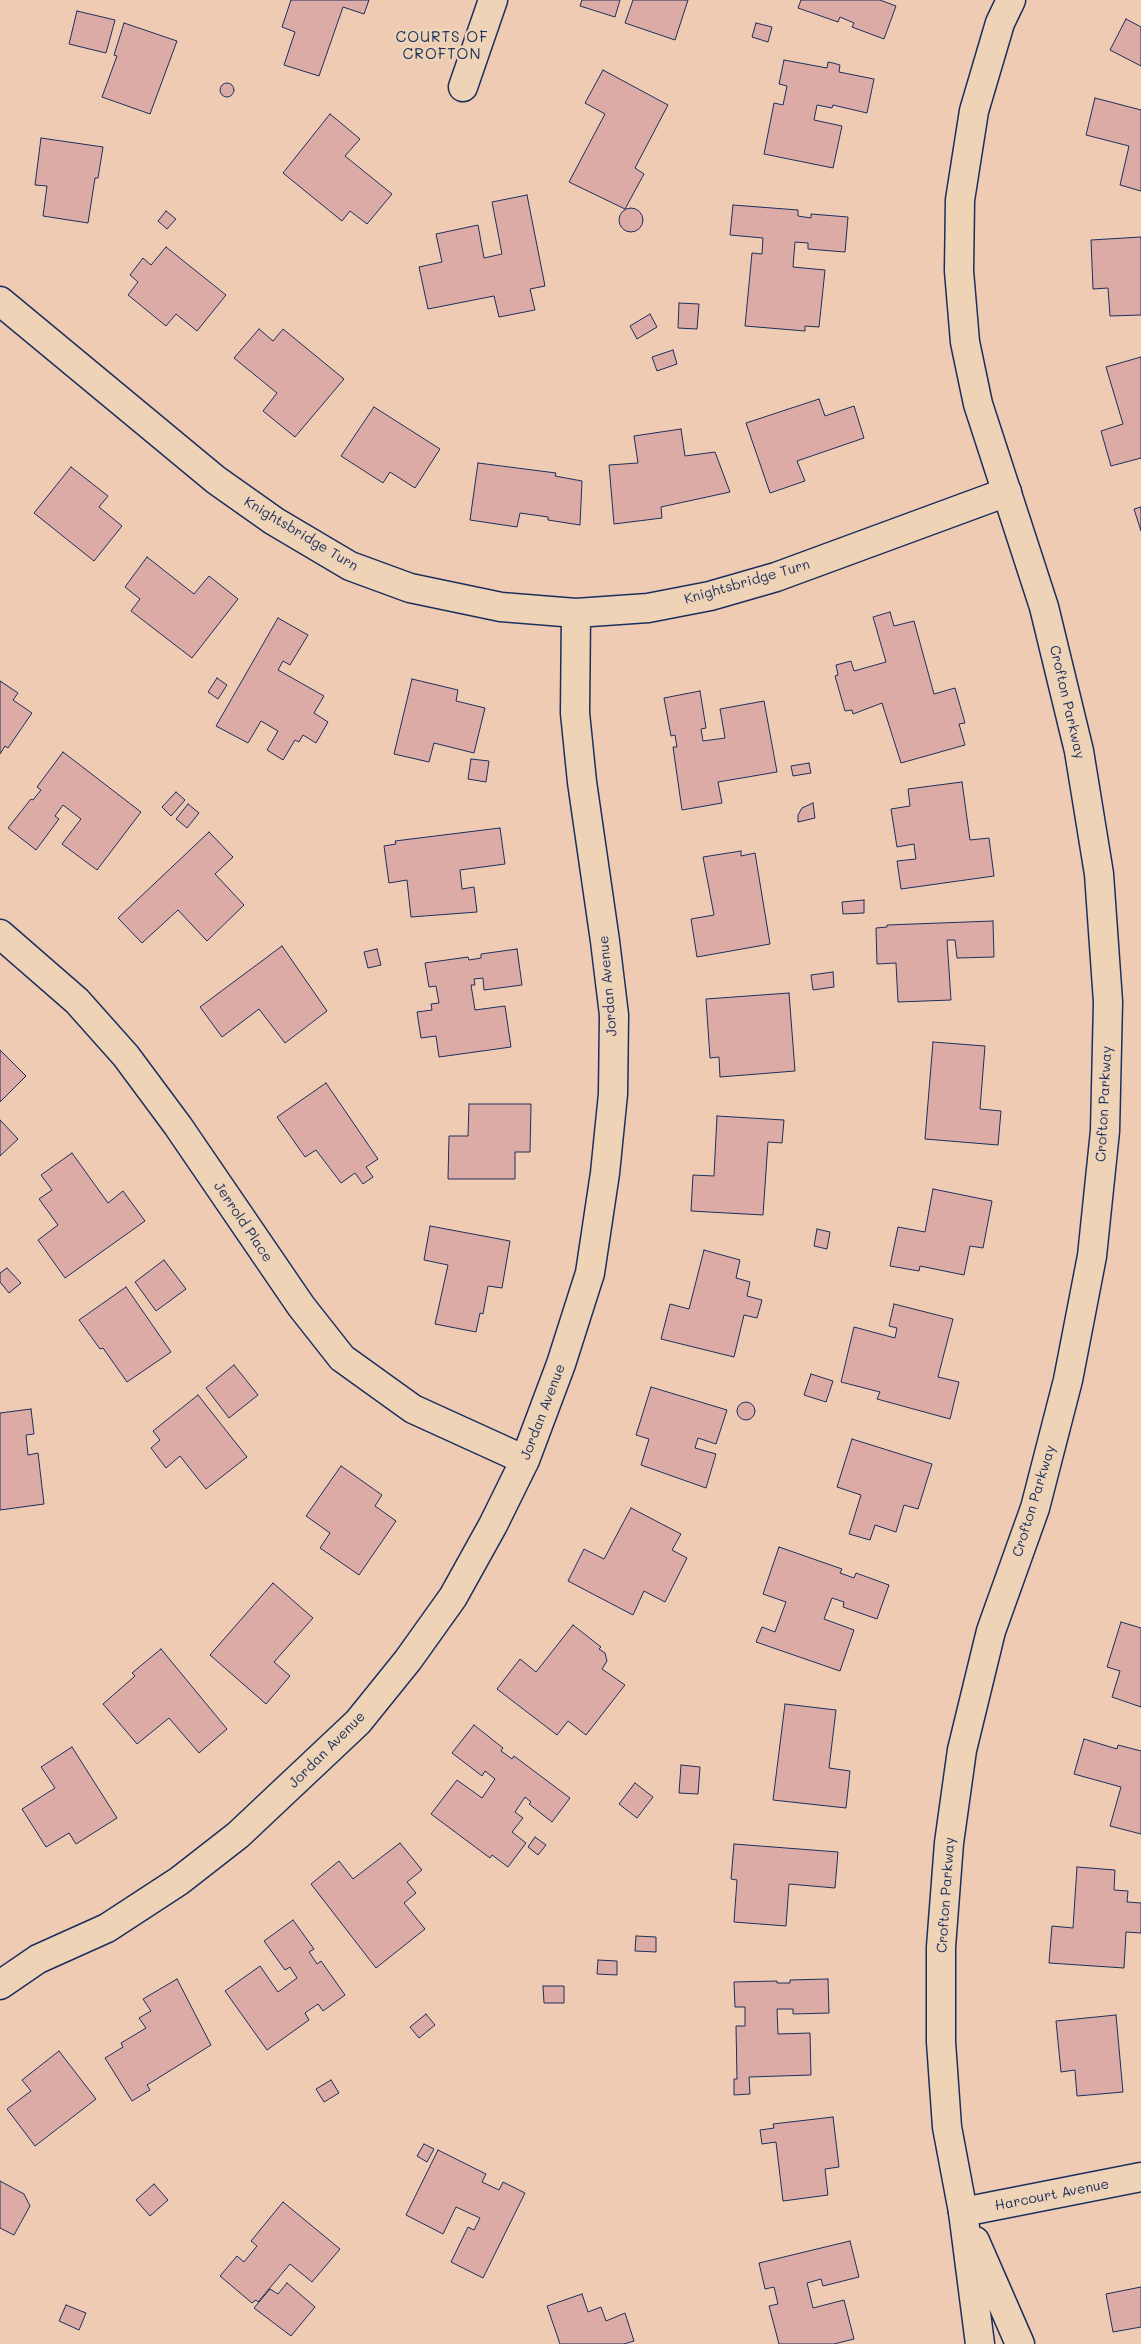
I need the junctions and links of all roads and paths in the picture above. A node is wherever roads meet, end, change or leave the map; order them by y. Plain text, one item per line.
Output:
1 (492, 0) edge
2 (1011, 0) edge
3 (463, 86) dead end
4 (0, 302) edge
5 (1007, 492) junction
6 (576, 613) junction
7 (0, 934) edge
8 (525, 1460) junction
9 (0, 1985) edge
10 (1141, 2177) edge
11 (963, 2212) junction
12 (980, 2344) edge
13 (1020, 2344) edge

1 - 3 street
2 - 5 street, Crofton Parkway
4 - 6 street, Knightsbridge Turn
5 - 6 street, Knightsbridge Turn
5 - 11 street, Crofton Parkway
6 - 8 street, Jordan Avenue
7 - 8 street, Jerrold Place
8 - 9 street, Jordan Avenue
10 - 11 street, Harcourt Avenue
11 - 12 street, Crofton Parkway
11 - 13 street, Crofton Parkway

